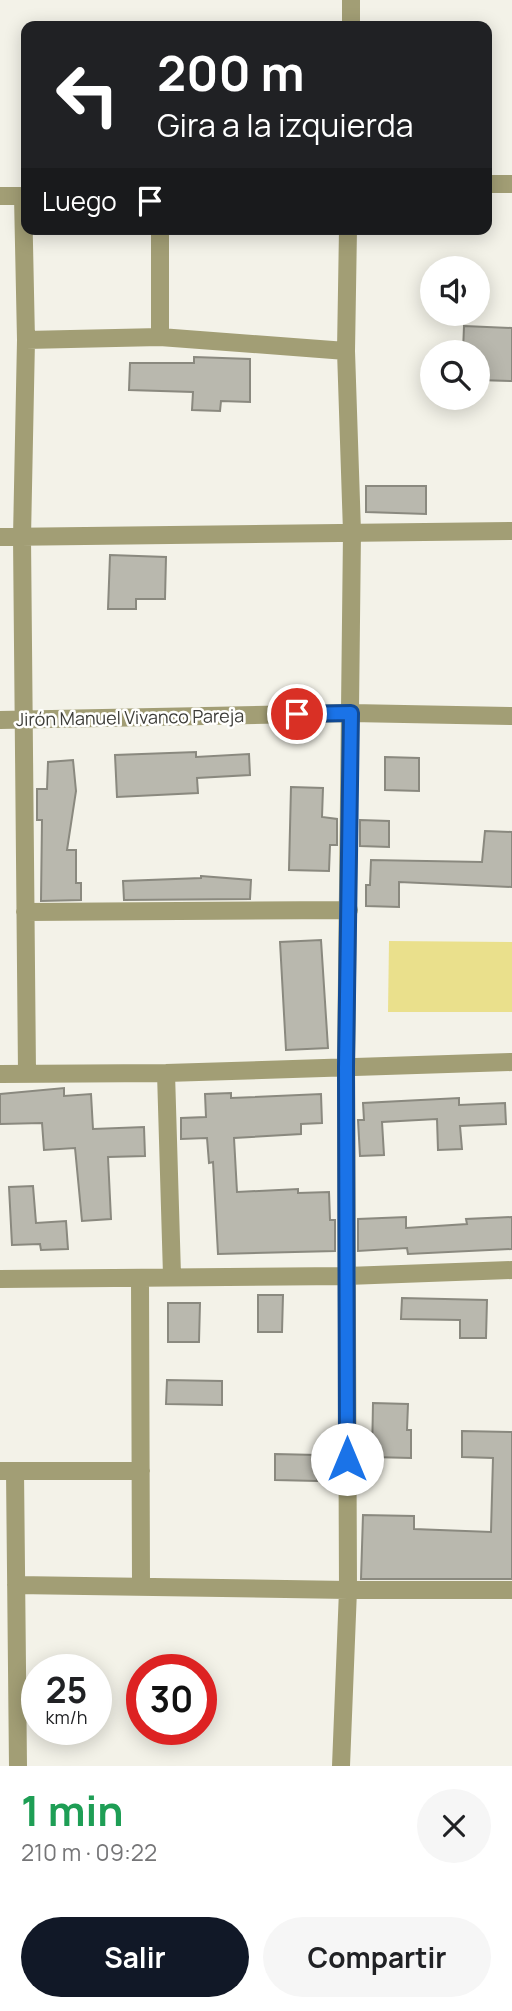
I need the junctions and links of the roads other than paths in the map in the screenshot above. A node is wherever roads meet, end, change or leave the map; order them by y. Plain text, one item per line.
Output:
1 (351, 0) edge
2 (351, 21) edge
3 (492, 184) edge
4 (512, 184) edge
5 (0, 195) edge
6 (21, 196) edge
7 (25, 235) edge
8 (160, 235) edge
9 (348, 235) edge
10 (160, 337) junction
11 (26, 340) junction
12 (346, 351) junction
13 (512, 531) edge
14 (352, 532) junction
15 (0, 537) edge
16 (22, 537) junction
17 (351, 713) junction
18 (512, 716) edge
19 (25, 719) junction
20 (0, 720) edge
21 (349, 910) junction
22 (25, 912) junction
23 (512, 1062) edge
24 (346, 1067) junction
25 (27, 1073) junction
26 (166, 1073) junction
27 (0, 1074) edge
28 (512, 1270) edge
29 (172, 1275) junction
30 (347, 1276) junction
31 (140, 1278) junction
32 (0, 1279) edge
33 (7, 1471) edge
34 (141, 1471) junction
35 (16, 1585) junction
36 (141, 1586) junction
37 (348, 1590) junction
38 (512, 1590) edge
39 (18, 1766) edge
40 (341, 1766) edge

1 - 2 street
3 - 4 street
5 - 6 street
7 - 11 street
8 - 10 street
9 - 12 street
10 - 11 street
10 - 12 street
11 - 16 street
12 - 14 street
13 - 14 street
14 - 16 street
14 - 17 street
15 - 16 street
16 - 19 street
17 - 18 street, Jirón Manuel Vivanco Pareja
17 - 19 street, Jirón Manuel Vivanco Pareja
17 - 21 street
19 - 20 street, Jirón Manuel Vivanco Pareja
19 - 22 street
21 - 22 street
21 - 24 street
22 - 25 street
23 - 24 street
24 - 26 street
24 - 30 street
25 - 26 street
25 - 27 street
26 - 29 street
28 - 30 street
29 - 30 street
29 - 31 street
30 - 37 street
31 - 32 street
31 - 34 street
33 - 34 street
33 - 35 street
34 - 36 street
35 - 36 street
35 - 39 street
36 - 37 street
37 - 38 street
37 - 40 street

